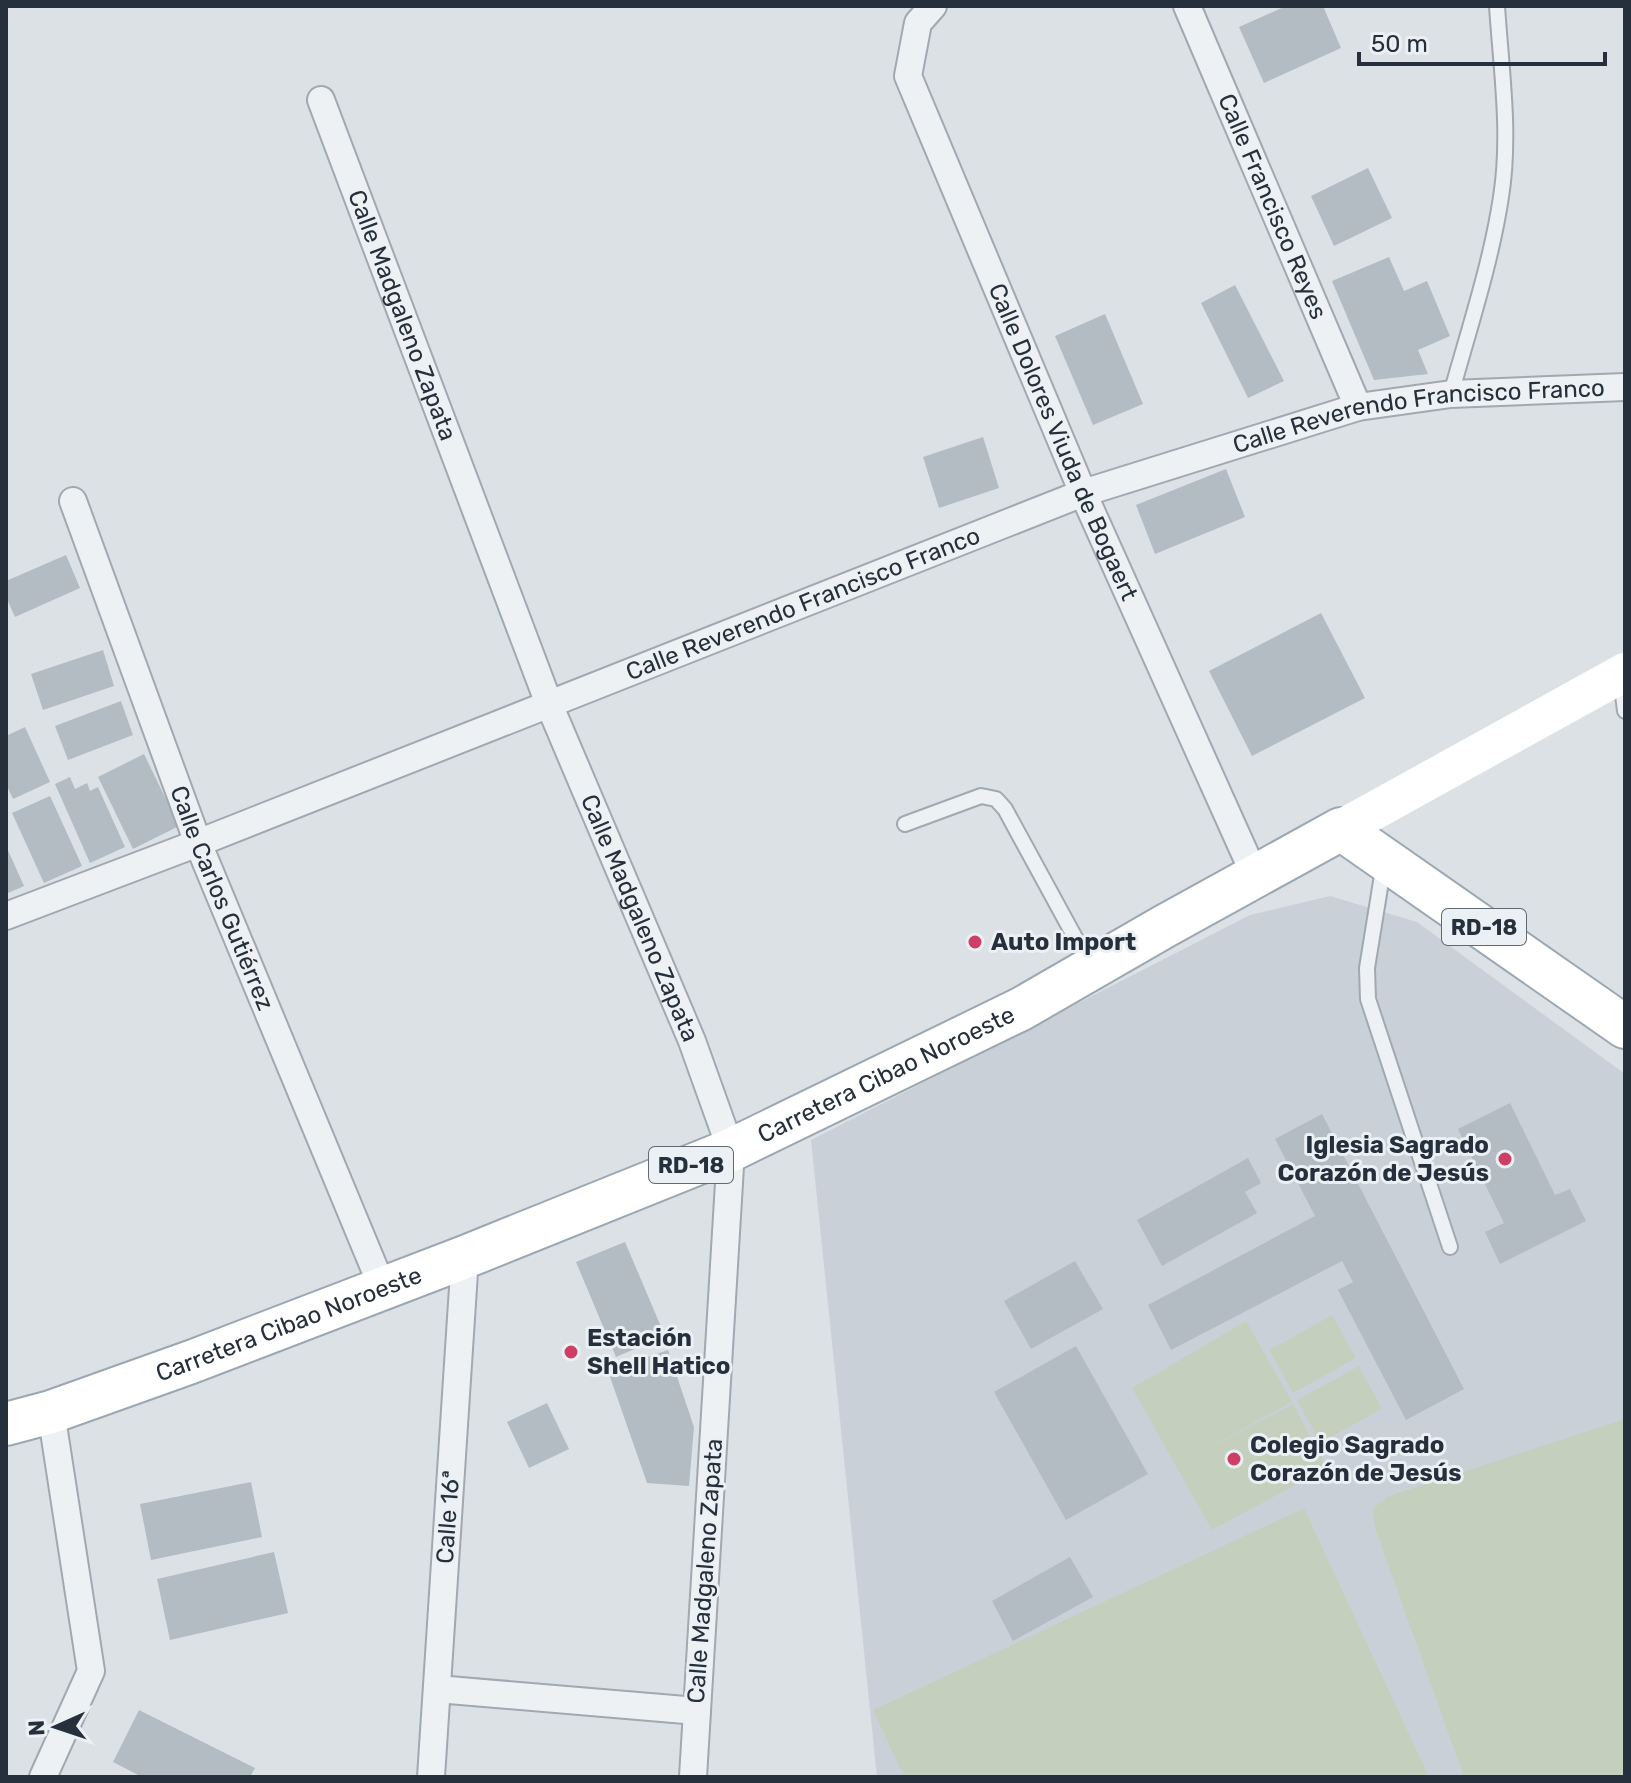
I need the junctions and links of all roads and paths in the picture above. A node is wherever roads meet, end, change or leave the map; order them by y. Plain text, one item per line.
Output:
1 (933, 6) edge
2 (1187, 6) edge
3 (1497, 6) edge
4 (321, 100) dead end
5 (1625, 387) edge
6 (1451, 394) junction
7 (1358, 407) junction
8 (1083, 493) junction
9 (73, 501) dead end
10 (1623, 686) edge
11 (549, 704) junction
12 (905, 824) dead end
13 (1341, 829) junction
14 (198, 843) junction
15 (1385, 859) junction
16 (1255, 876) junction
17 (6, 916) edge
18 (1092, 968) junction
19 (1625, 1027) edge
20 (731, 1150) junction
21 (1450, 1247) dead end
22 (465, 1257) junction
23 (383, 1289) junction
24 (51, 1412) junction
25 (6, 1424) edge
26 (437, 1689) junction
27 (697, 1711) junction
28 (43, 1777) edge
29 (431, 1777) edge
30 (693, 1777) edge

1 - 8 street, Calle Dolores Viuda de Bogaert
2 - 7 street, Calle Francisco Reyes
3 - 6 lane
4 - 11 street, Calle Madgaleno Zapata
5 - 6 street, Calle Reverendo Francisco Franco
6 - 7 street, Calle Reverendo Francisco Franco
7 - 8 street, Calle Reverendo Francisco Franco
8 - 11 street, Calle Reverendo Francisco Franco
8 - 16 street, Calle Dolores Viuda de Bogaert
9 - 14 street, Calle Carlos Gutiérrez
10 - 13 main road, RD-18
11 - 14 street, Calle Reverendo Francisco Franco
11 - 20 street, Calle Madgaleno Zapata
12 - 18 lane
13 - 15 main road, RD-18
13 - 16 main road, Carretera Cibao Noroeste / RD-18
14 - 17 street, Calle Reverendo Francisco Franco
14 - 23 street, Calle Carlos Gutiérrez
15 - 19 main road, RD-18
15 - 21 lane
16 - 18 main road, Carretera Cibao Noroeste / RD-18
18 - 20 main road, Carretera Cibao Noroeste / RD-18
20 - 22 main road, Carretera Cibao Noroeste / RD-18
20 - 27 street, Calle Madgaleno Zapata
22 - 23 main road, Carretera Cibao Noroeste / RD-18
22 - 26 street, Calle 16ª
23 - 24 main road, Carretera Cibao Noroeste / RD-18
24 - 25 main road, Carretera Cibao Noroeste / RD-18
24 - 28 street
26 - 27 street
26 - 29 street, Calle 16ª
27 - 30 street, Calle Madgaleno Zapata

